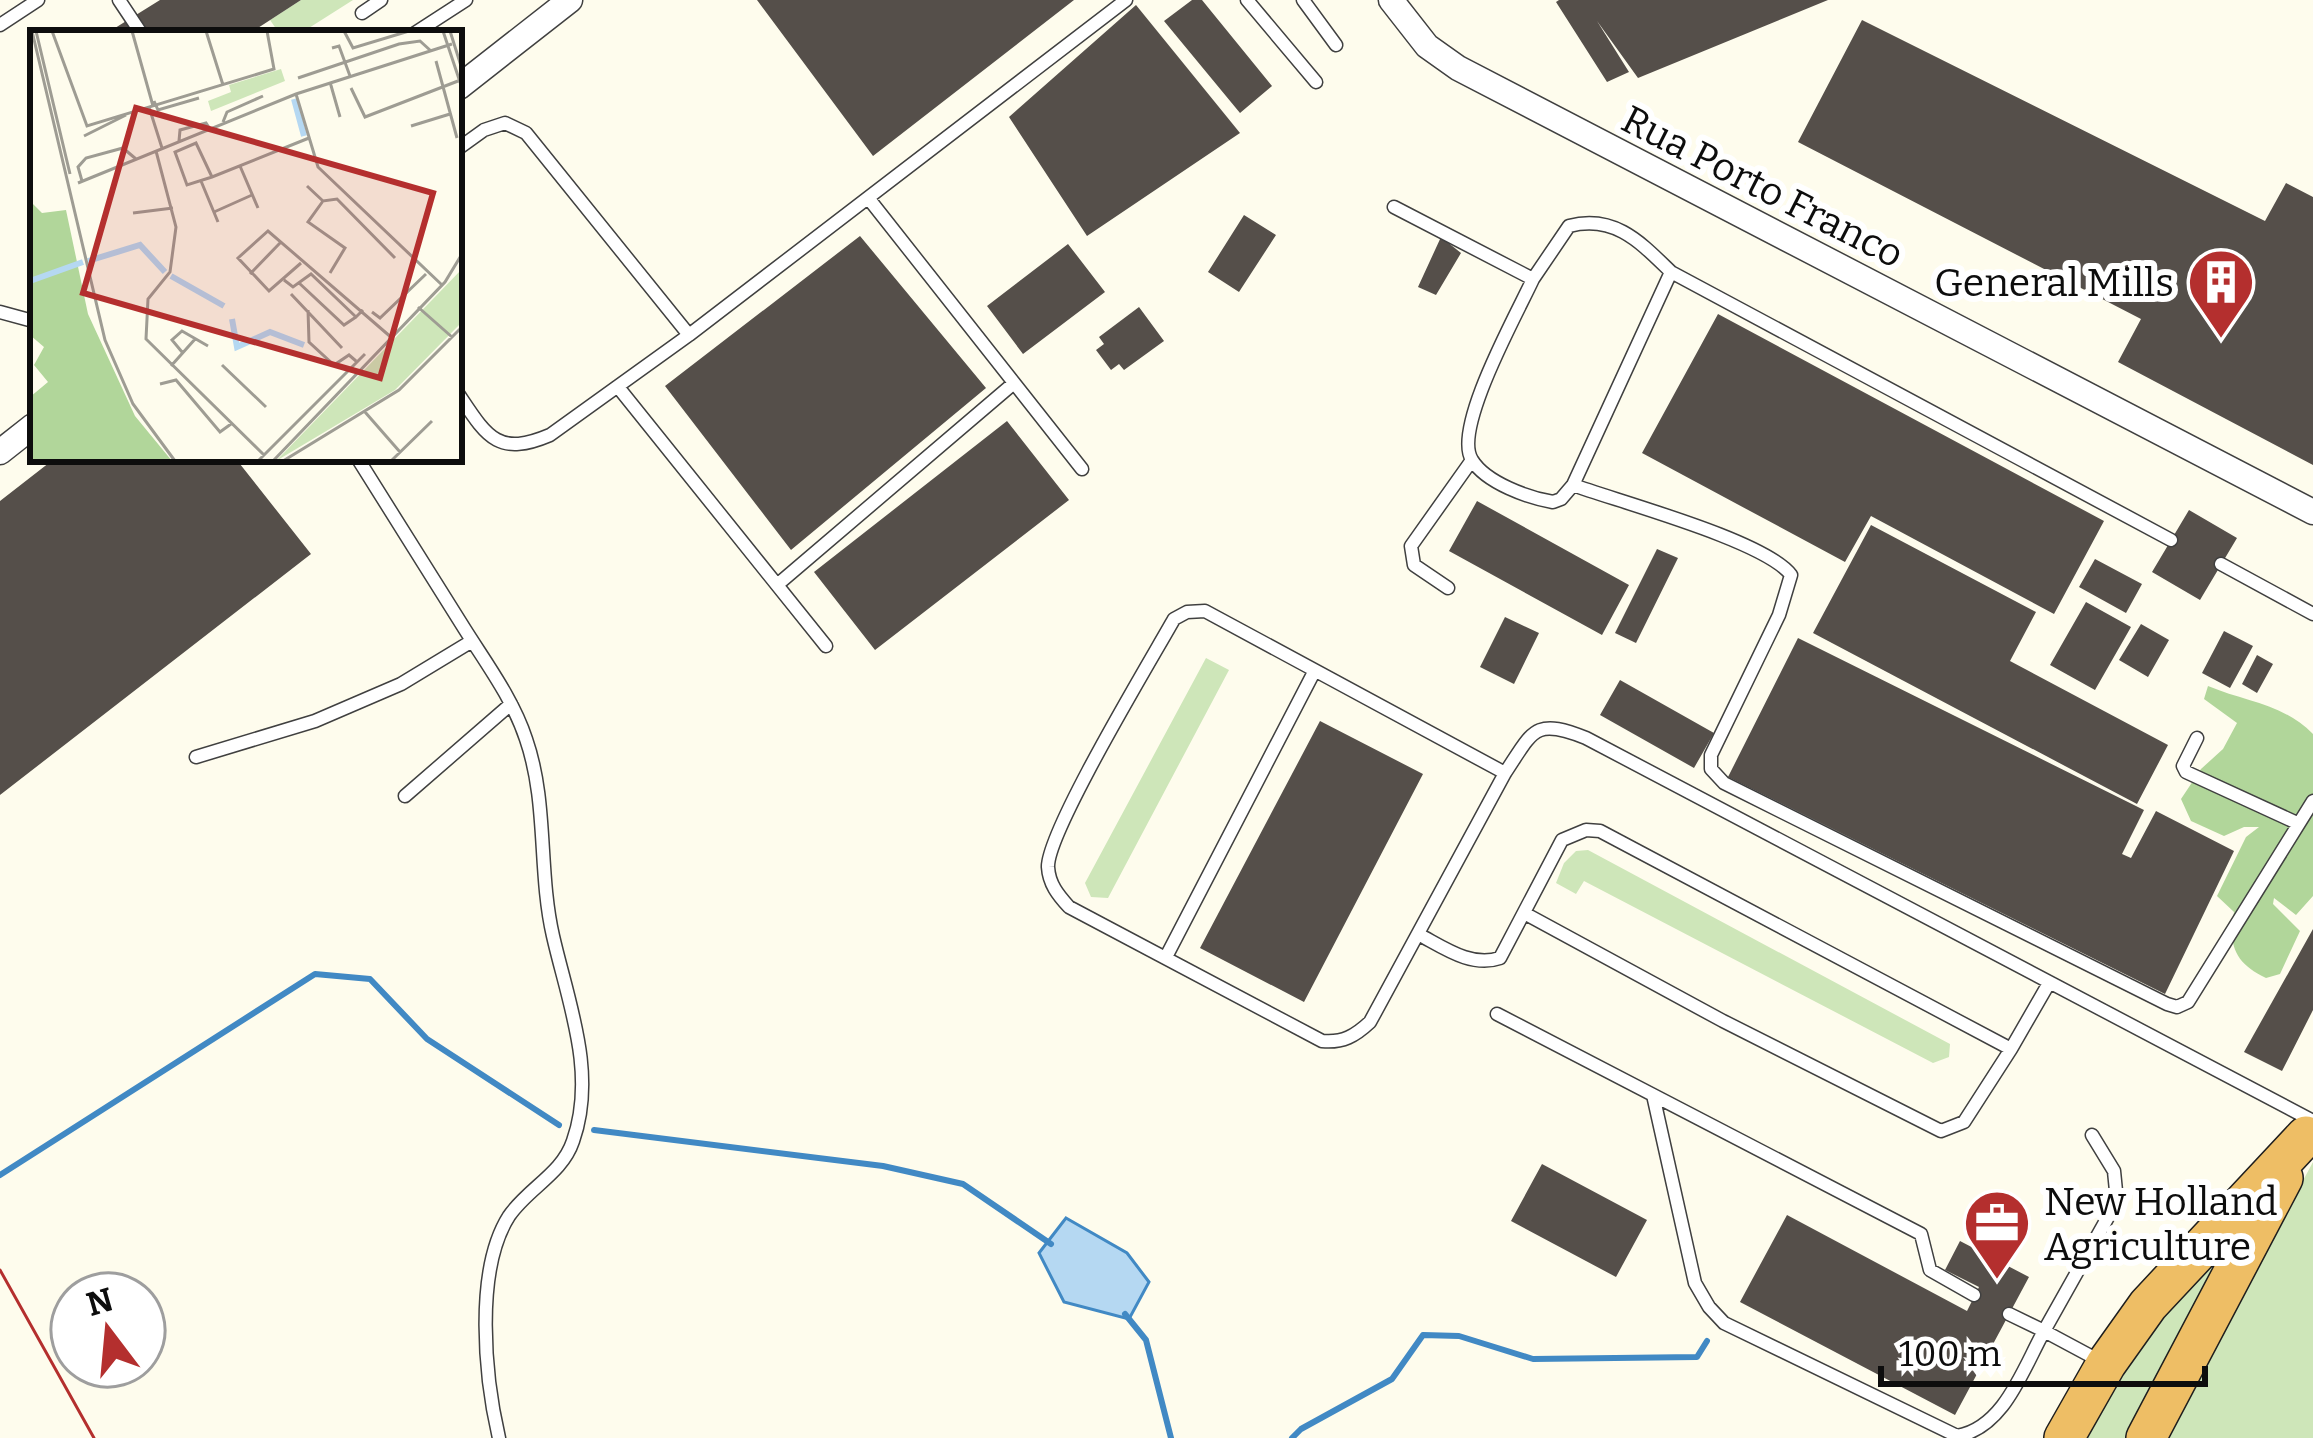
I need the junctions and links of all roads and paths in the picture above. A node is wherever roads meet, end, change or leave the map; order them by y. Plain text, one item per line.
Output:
1 (38, 0) edge
2 (119, 0) edge
3 (381, 0) edge
4 (466, 0) edge
5 (570, 0) edge
6 (1126, 0) edge
7 (1247, 0) edge
8 (1303, 0) edge
9 (1391, 0) edge
10 (362, 13) dead end
11 (0, 25) edge
12 (139, 30) edge
13 (420, 30) edge
14 (1336, 45) dead end
15 (1316, 82) dead end
16 (462, 85) edge
17 (462, 146) edge
18 (869, 199) junction
19 (1394, 207) dead end
20 (1672, 272) junction
21 (1533, 279) junction
22 (0, 312) edge
23 (30, 319) edge
24 (688, 335) junction
25 (1014, 383) junction
26 (618, 387) junction
27 (462, 399) edge
28 (30, 428) edge
29 (0, 452) edge
30 (1472, 460) junction
31 (360, 462) edge
32 (1082, 469) dead end
33 (1573, 485) junction
34 (2313, 512) edge
35 (2171, 540) dead end
36 (2221, 564) dead end
37 (777, 585) junction
38 (1448, 588) dead end
39 (2313, 614) edge
40 (472, 640) junction
41 (826, 646) dead end
42 (1314, 672) junction
43 (511, 704) junction
44 (2197, 738) dead end
45 (196, 757) dead end
46 (1505, 773) junction
47 (405, 796) dead end
48 (2313, 801) edge
49 (2296, 823) junction
50 (1524, 913) junction
51 (1418, 934) junction
52 (1166, 958) junction
53 (2048, 983) junction
54 (1497, 1014) dead end
55 (2011, 1049) junction
56 (1653, 1095) junction
57 (2311, 1126) edge
58 (2092, 1135) dead end
59 (1974, 1295) dead end
60 (2009, 1314) dead end
61 (2044, 1331) junction
62 (2105, 1364) junction
63 (499, 1438) edge
64 (2064, 1438) edge
65 (2146, 1438) edge

1 - 11 lane
2 - 12 lane
3 - 10 lane
4 - 13 lane
5 - 16 street
6 - 18 lane
7 - 15 lane
8 - 14 lane
9 - 34 street, Rua Porto Franco
17 - 24 lane
18 - 24 lane
18 - 25 lane
19 - 21 lane
20 - 21 lane
20 - 33 lane
20 - 35 lane
21 - 30 lane
22 - 23 lane
24 - 26 lane
25 - 32 lane
25 - 37 lane
26 - 27 lane
26 - 37 lane
28 - 29 street
30 - 33 lane
30 - 38 lane
31 - 40 lane
33 - 49 lane
36 - 39 lane
37 - 41 lane
40 - 43 lane
40 - 45 lane
42 - 46 lane
42 - 52 lane
42 - 52 lane
43 - 47 lane
43 - 63 lane
44 - 49 lane
46 - 51 lane
46 - 53 lane
48 - 49 lane
50 - 51 lane
50 - 55 lane
50 - 55 lane
51 - 52 lane
53 - 55 lane
53 - 57 lane
54 - 56 lane
56 - 59 lane
56 - 61 lane
57 - 62 highway
57 - 65 highway
58 - 61 lane
60 - 61 lane
61 - 62 lane
62 - 64 highway

